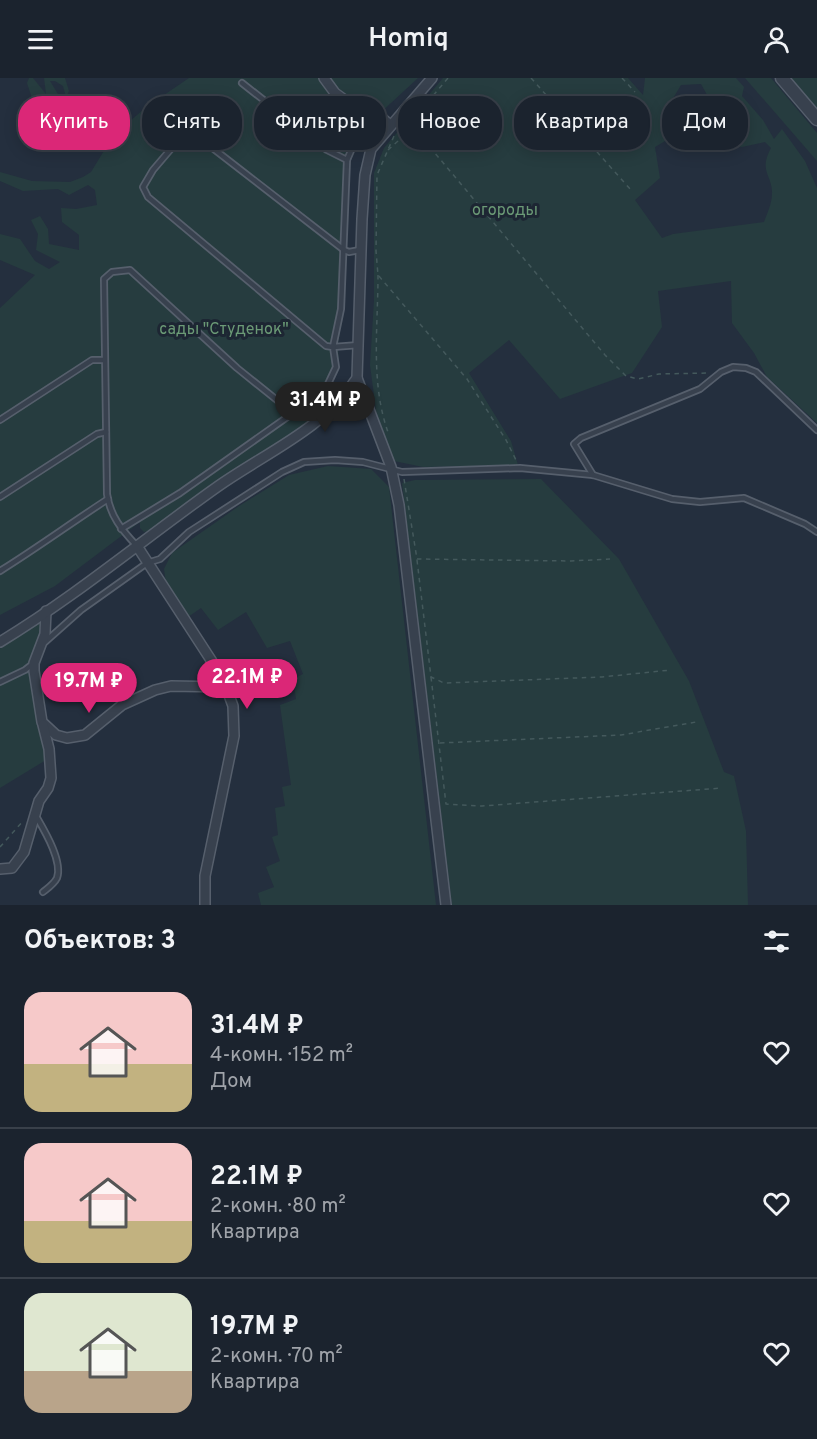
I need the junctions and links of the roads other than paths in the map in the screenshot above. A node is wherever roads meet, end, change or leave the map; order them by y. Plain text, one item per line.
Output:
1 (432, 78) edge
2 (782, 78) edge
3 (328, 79) edge
4 (243, 83) dead end
5 (339, 96) edge
6 (817, 119) edge
7 (386, 122) edge
8 (390, 125) junction
9 (351, 150) edge
10 (347, 160) junction
11 (362, 249) junction
12 (344, 250) junction
13 (359, 345) junction
14 (333, 347) junction
15 (104, 360) junction
16 (357, 378) junction
17 (329, 395) junction
18 (339, 402) junction
19 (293, 413) junction
20 (0, 420) edge
21 (817, 429) edge
22 (106, 432) junction
23 (391, 467) junction
24 (593, 475) junction
25 (0, 496) edge
26 (108, 499) junction
27 (121, 529) junction
28 (817, 532) edge
29 (137, 546) junction
30 (147, 563) junction
31 (0, 571) edge
32 (46, 610) junction
33 (0, 642) edge
34 (40, 648) junction
35 (34, 663) junction
36 (0, 682) edge
37 (226, 687) junction
38 (42, 722) junction
39 (35, 814) junction
40 (0, 869) edge
41 (43, 892) dead end
42 (205, 905) edge
43 (446, 905) edge

1 - 8 street
2 - 6 street
3 - 5 street
4 - 10 lane
7 - 8 street
8 - 11 street
9 - 10 lane
10 - 12 lane
11 - 12 lane
11 - 13 street
12 - 14 lane
12 - 14 lane
13 - 14 lane
13 - 16 street
14 - 17 lane
15 - 19 lane
15 - 20 lane
15 - 22 lane
16 - 18 street
16 - 23 street
17 - 18 lane
17 - 19 lane
18 - 29 street
19 - 27 lane
21 - 24 lane
22 - 25 lane
22 - 26 lane
23 - 24 lane
23 - 30 lane
23 - 43 street
24 - 28 lane
26 - 27 lane
26 - 31 lane
27 - 29 lane
29 - 30 street
29 - 32 street
30 - 34 lane
30 - 37 street
32 - 33 street
32 - 34 street
34 - 35 street
35 - 36 lane
35 - 38 street
37 - 38 street
37 - 42 street
38 - 39 street
39 - 40 street
39 - 41 lane

